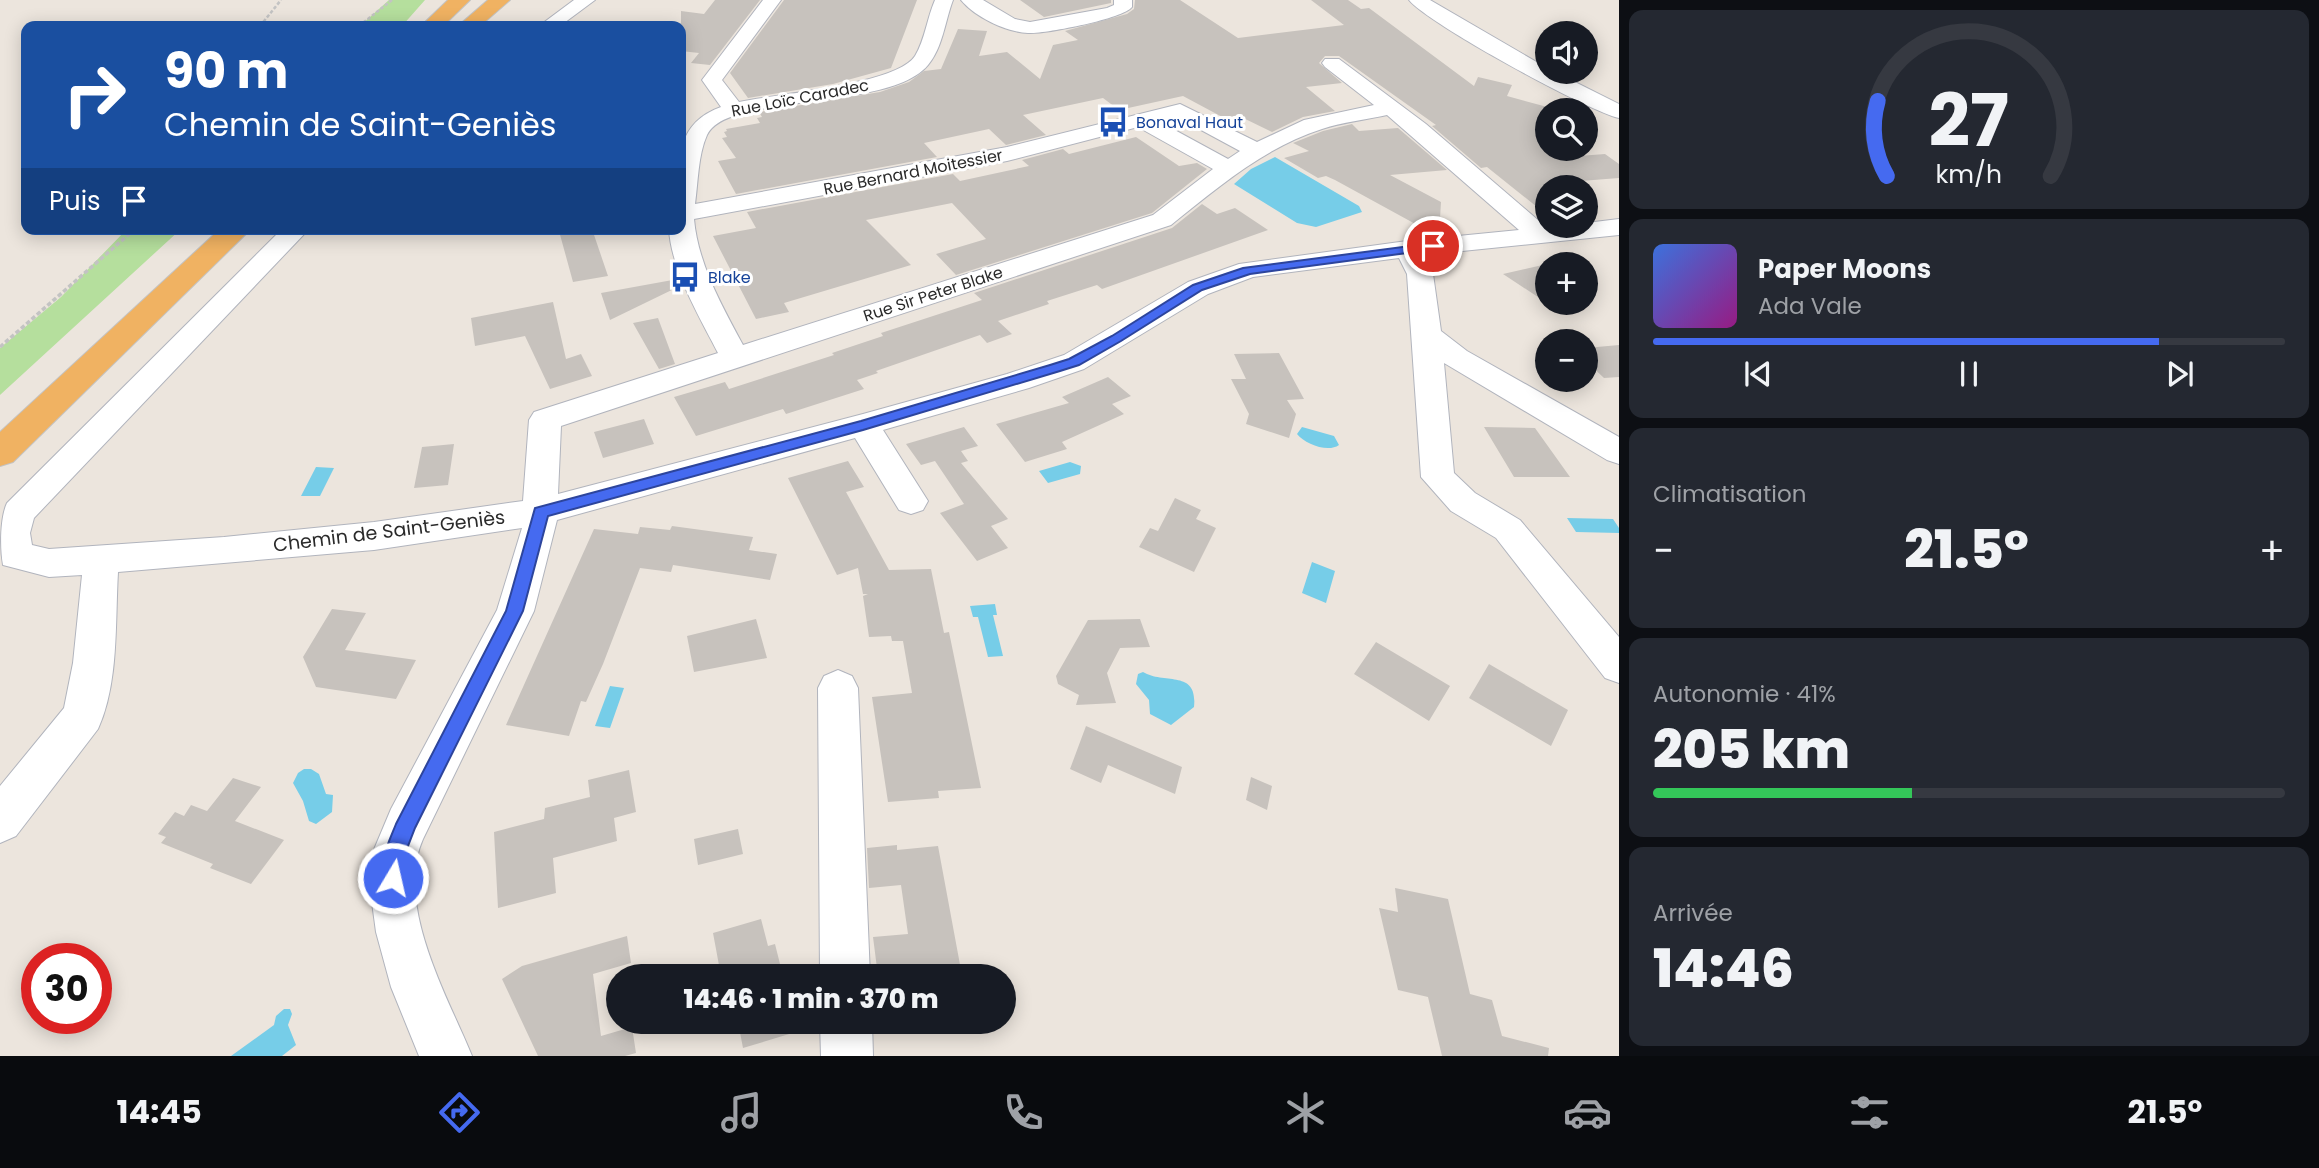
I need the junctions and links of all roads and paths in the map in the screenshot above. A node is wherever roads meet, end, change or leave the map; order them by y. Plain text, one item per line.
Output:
1 (281, 0) edge
2 (392, 0) edge
3 (430, 0) edge
4 (460, 0) edge
5 (480, 0) edge
6 (500, 0) edge
7 (586, 0) edge
8 (772, 0) edge
9 (944, 0) edge
10 (970, 0) edge
11 (1123, 0) edge
12 (1418, 0) edge
13 (265, 21) edge
14 (365, 21) edge
15 (412, 21) edge
16 (437, 21) edge
17 (458, 21) edge
18 (474, 21) edge
19 (555, 21) edge
20 (1332, 63) dead end
21 (1391, 108) junction
22 (734, 109) junction
23 (1619, 112) edge
24 (1143, 121) junction
25 (1257, 151) junction
26 (1228, 168) junction
27 (686, 190) edge
28 (686, 214) edge
29 (1619, 227) edge
30 (1598, 229) edge
31 (1535, 231) edge
32 (1535, 234) edge
33 (128, 235) edge
34 (200, 235) edge
35 (231, 235) edge
36 (291, 235) edge
37 (682, 235) edge
38 (1407, 249) junction
39 (1427, 334) junction
40 (0, 347) edge
41 (734, 357) junction
42 (0, 418) edge
43 (863, 425) junction
44 (1619, 452) edge
45 (0, 453) edge
46 (911, 501) dead end
47 (540, 512) junction
48 (101, 560) junction
49 (1619, 666) edge
50 (838, 688) dead end
51 (0, 821) edge
52 (845, 964) edge
53 (846, 1034) edge
54 (446, 1056) edge
55 (847, 1056) edge

1 - 13 path
2 - 14 path
3 - 15 highway
4 - 16 highway
5 - 17 highway
6 - 18 highway
7 - 19 street
8 - 22 street
9 - 22 street, Rue Loïc Caradec
10 - 11 street
12 - 23 street
20 - 21 street
21 - 25 street, Rue Sir Peter Blake
21 - 31 street
22 - 27 street, Rue Loïc Caradec
24 - 25 street, Rue Bernard Moitessier
24 - 26 street
24 - 28 street, Rue Bernard Moitessier
25 - 26 street, Rue Sir Peter Blake
26 - 41 street, Rue Sir Peter Blake
29 - 30 street, Chemin de Saint-Geniès
32 - 38 street, Chemin de Saint-Geniès
33 - 40 path
34 - 42 highway
35 - 45 highway
36 - 48 street, Chemin de Saint-Geniès
37 - 41 street, Rue Loïc Caradec
38 - 39 street
38 - 43 street, Chemin de Saint-Geniès
39 - 44 street
39 - 49 street
41 - 47 street, Rue Sir Peter Blake
43 - 46 street
43 - 47 street, Chemin de Saint-Geniès
47 - 48 street, Chemin de Saint-Geniès
47 - 54 street
48 - 51 street
50 - 52 street
53 - 55 street

